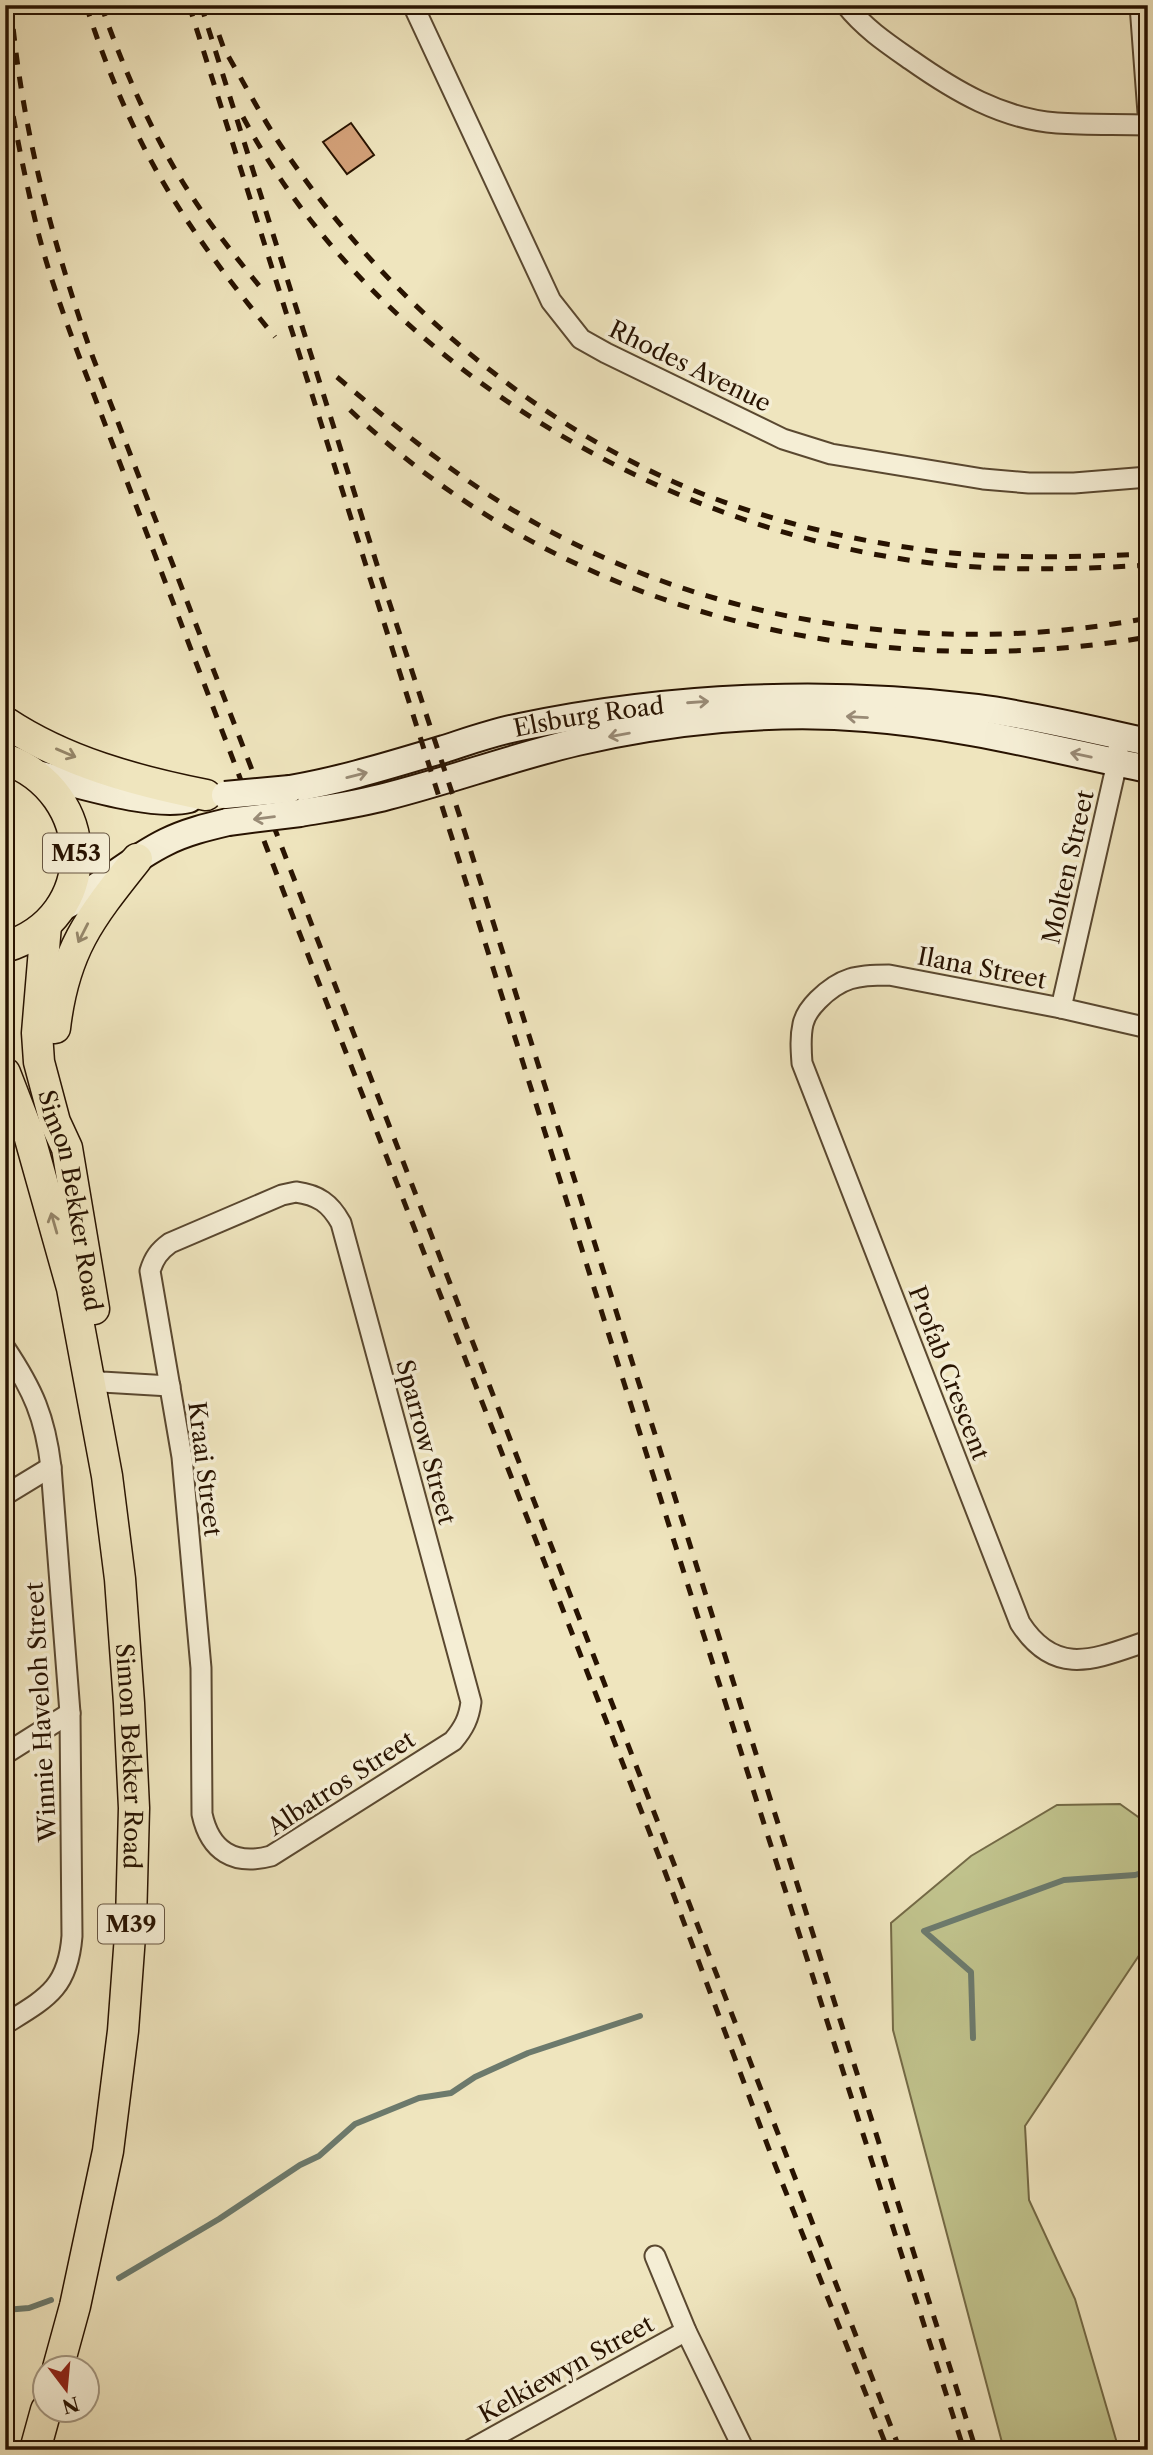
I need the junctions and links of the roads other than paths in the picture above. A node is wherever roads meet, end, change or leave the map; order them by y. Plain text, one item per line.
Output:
1 (413, 5) edge
2 (846, 5) edge
3 (1140, 5) edge
4 (1148, 113) edge
5 (1148, 125) edge
6 (1148, 477) edge
7 (5, 722) edge
8 (1119, 736) junction
9 (1148, 743) edge
10 (6, 759) edge
11 (1117, 763) junction
12 (1148, 769) edge
13 (37, 774) junction
14 (215, 795) junction
15 (295, 801) junction
16 (137, 859) junction
17 (52, 917) junction
18 (5, 947) edge
19 (813, 1005) joint
20 (1061, 1008) junction
21 (1148, 1028) edge
22 (5, 1073) edge
23 (67, 1148) junction
24 (310, 1194) joint
25 (5, 1348) edge
26 (95, 1380) junction
27 (170, 1386) junction
28 (51, 1467) junction
29 (5, 1495) edge
30 (1148, 1641) edge
31 (70, 1713) junction
32 (469, 1717) joint
33 (5, 1754) edge
34 (225, 1853) joint
35 (5, 2024) edge
36 (655, 2256) dead end
37 (686, 2331) junction
38 (62, 2354) edge
39 (42, 2424) edge
40 (35, 2450) edge
41 (470, 2450) edge
42 (744, 2450) edge

1 - 6 street, Rhodes Avenue
2 - 5 street
3 - 4 street
7 -> 14 main road
8 - 9 main road, Elsburg Road / M53
8 - 11 street, Molten Street
15 -> 8 main road, Elsburg Road / M53
10 - 13 main road, M53
11 - 12 main road, Elsburg Road / M53
11 -> 15 main road, Elsburg Road / M53
11 - 20 street, Molten Street
13 - 14 main road, Elsburg Road / M53
13 - 17 main road, M53
14 - 15 main road, Elsburg Road / M53, bridge
15 -> 16 main road, Elsburg Road / M53, bridge
16 - 17 main road, Elsburg Road / M53
16 -> 23 main road
17 - 18 main road, M53
17 - 23 main road, Simon Bekker Road / M39
19 - 20 street, Ilana Street
19 - 30 street, Profab Crescent
20 - 21 street, Ilana Street
26 -> 22 main road, Simon Bekker Road / M39
23 - 26 main road, Simon Bekker Road / M39
24 - 27 street, Kraai Street
24 - 32 street, Sparrow Street
25 - 28 street, Winnie Haveloh Street
26 - 27 street
26 - 38 main road, Simon Bekker Road / M39
27 - 34 street, Kraai Street
28 - 29 street
28 - 31 street, Winnie Haveloh Street
31 - 33 street
31 - 35 street, Winnie Haveloh Street
32 - 34 street, Albatros Street
36 - 37 street
37 - 41 street, Kelkiewyn Street
37 - 42 street
39 - 40 main road

